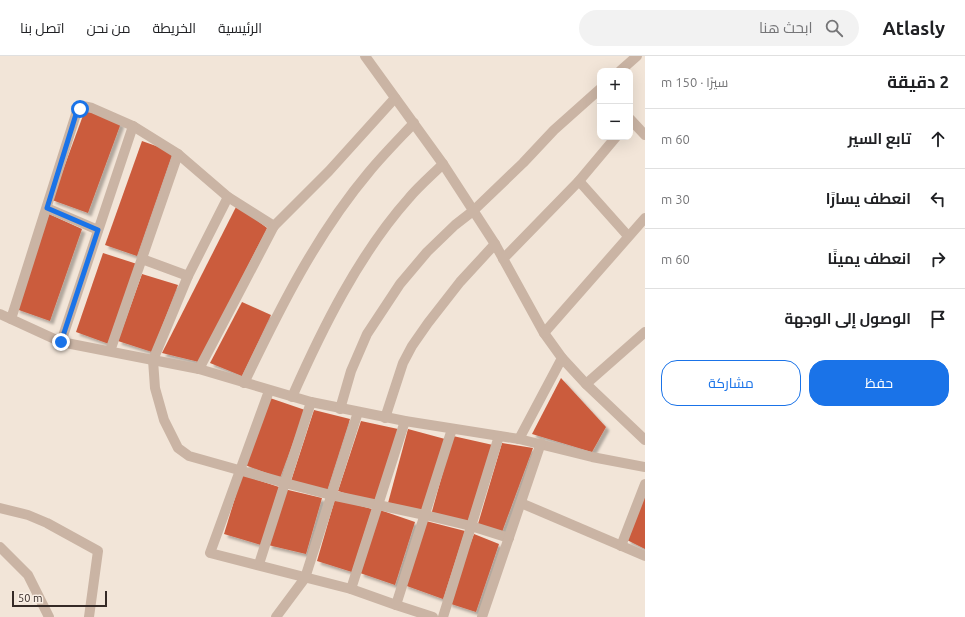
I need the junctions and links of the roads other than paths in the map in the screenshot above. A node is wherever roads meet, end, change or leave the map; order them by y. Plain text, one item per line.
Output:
1 (365, 56) edge
2 (637, 56) edge
3 (623, 68) edge
4 (597, 92) edge
5 (396, 98) junction
6 (633, 122) edge
7 (414, 123) junction
8 (133, 126) junction
9 (645, 135) edge
10 (613, 140) edge
11 (178, 154) junction
12 (443, 164) junction
13 (579, 181) junction
14 (228, 197) junction
15 (47, 208) junction
16 (473, 211) junction
17 (645, 218) edge
18 (274, 226) junction
19 (98, 230) junction
20 (628, 236) junction
21 (495, 244) junction
22 (142, 259) junction
23 (503, 259) junction
24 (188, 276) junction
25 (4, 318) edge
26 (645, 332) edge
27 (544, 333) junction
28 (61, 342) junction
29 (110, 351) junction
30 (562, 358) junction
31 (153, 360) junction
32 (199, 369) junction
33 (244, 383) junction
34 (586, 384) junction
35 (269, 391) junction
36 (292, 397) junction
37 (311, 402) junction
38 (340, 409) junction
39 (358, 412) junction
40 (385, 418) junction
41 (405, 422) junction
42 (452, 429) junction
43 (499, 436) junction
44 (519, 438) junction
45 (645, 440) edge
46 (541, 443) junction
47 (645, 467) edge
48 (240, 471) junction
49 (285, 483) junction
50 (645, 484) edge
51 (331, 495) junction
52 (521, 503) junction
53 (378, 505) junction
54 (0, 508) edge
55 (424, 515) junction
56 (471, 526) junction
57 (509, 538) junction
58 (621, 546) junction
59 (0, 547) edge
60 (645, 556) edge
61 (259, 564) junction
62 (305, 578) junction
63 (350, 589) junction
64 (396, 605) junction
65 (50, 617) edge
66 (89, 617) edge
67 (276, 617) edge
68 (433, 617) edge
69 (443, 617) edge
70 (482, 617) edge

1 - 5 street
2 - 3 street
4 - 16 street
5 - 7 street
5 - 18 street
6 - 9 street
7 - 12 street
7 - 33 street
8 - 11 street
8 - 15 street
8 - 19 street
10 - 13 street
11 - 14 street
11 - 22 street
12 - 16 street
12 - 36 street
13 - 20 street
13 - 23 street
14 - 18 street
14 - 24 street
15 - 19 street
15 - 25 street
16 - 21 street
16 - 38 street
17 - 20 street
18 - 32 street
19 - 28 street
20 - 27 street
21 - 23 street
21 - 40 street
22 - 24 street
22 - 29 street
23 - 27 street
24 - 31 street
25 - 28 street
26 - 34 street
27 - 30 street
28 - 29 street
29 - 31 street
30 - 34 street
30 - 44 street
31 - 32 street
31 - 48 street
32 - 33 street
33 - 35 street
34 - 45 street
35 - 36 street
35 - 48 street
36 - 37 street
37 - 38 street
37 - 49 street
38 - 39 street
39 - 40 street
39 - 51 street
40 - 41 street
41 - 42 street
41 - 53 street
42 - 43 street
42 - 55 street
43 - 44 street
43 - 56 street
44 - 46 street
46 - 47 street
46 - 52 street
48 - 49 street
48 - 61 street
49 - 51 street
49 - 61 street
50 - 58 street
51 - 53 street
51 - 62 street
52 - 57 street
52 - 58 street
53 - 55 street
53 - 63 street
54 - 66 street
55 - 56 street
55 - 64 street
56 - 57 street
56 - 69 street
57 - 70 street
58 - 60 street
59 - 65 street
61 - 62 street
62 - 63 street
62 - 67 street
63 - 64 street
64 - 68 street

